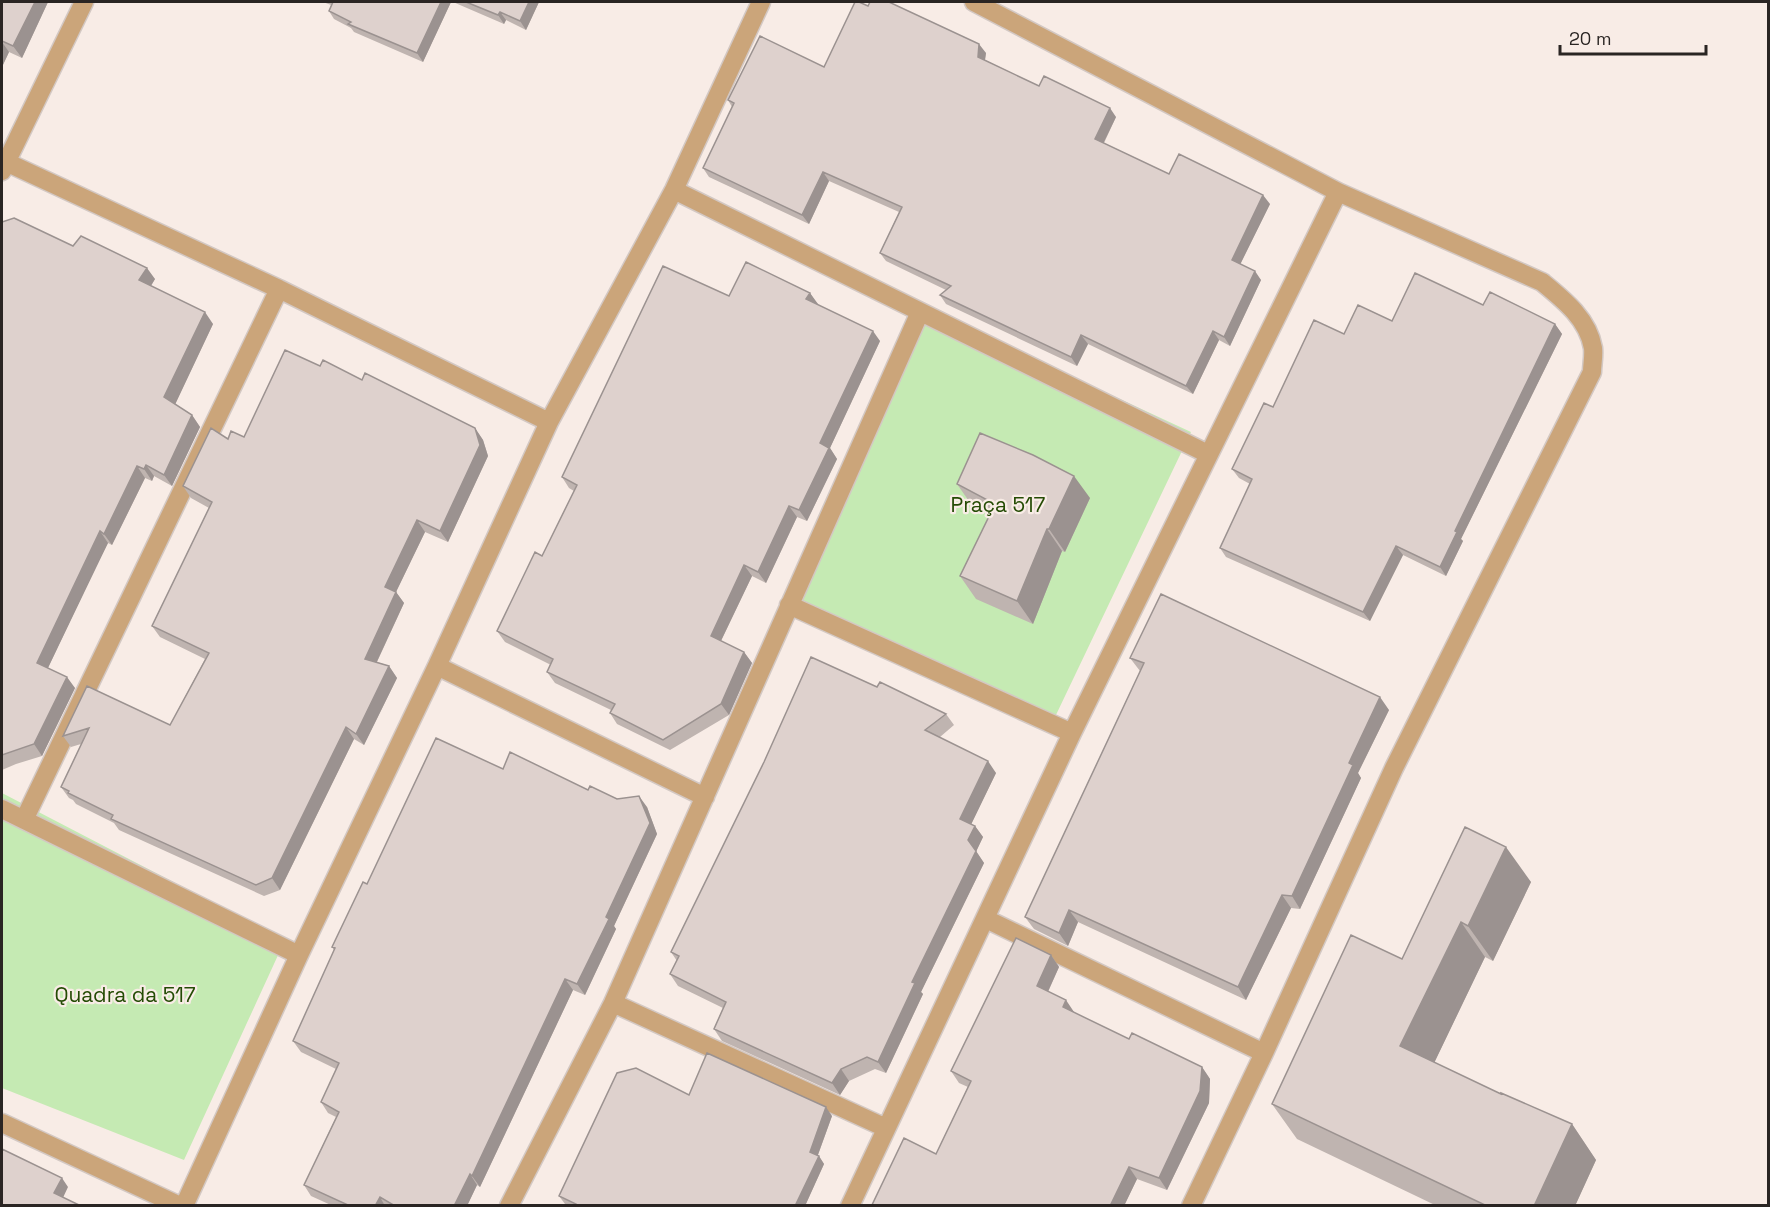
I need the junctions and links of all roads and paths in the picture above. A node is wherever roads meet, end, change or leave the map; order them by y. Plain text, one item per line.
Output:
1 (84, 2) edge
2 (761, 2) edge
3 (974, 2) edge
4 (4, 167) edge
5 (674, 190) junction
6 (1338, 192) junction
7 (279, 289) junction
8 (920, 312) junction
9 (549, 422) junction
10 (1208, 454) junction
11 (789, 605) junction
12 (437, 666) junction
13 (1072, 733) junction
14 (705, 797) junction
15 (2, 809) edge
16 (24, 820) junction
17 (986, 919) junction
18 (298, 956) junction
19 (613, 1003) junction
20 (1264, 1053) junction
21 (2, 1123) edge
22 (886, 1128) junction
23 (182, 1206) edge
24 (509, 1206) edge
25 (850, 1206) edge
26 (1191, 1206) edge

1 - 4 street
2 - 5 street
3 - 6 street
4 - 7 street
5 - 8 street
5 - 9 street
6 - 10 street
6 - 20 street
7 - 9 street
7 - 16 street
8 - 10 street
8 - 11 street
9 - 12 street
10 - 13 street
11 - 13 street
11 - 14 street
12 - 14 street
12 - 18 street
13 - 17 street
14 - 19 street
15 - 16 street
16 - 18 street
17 - 20 street
17 - 22 street
18 - 23 street
19 - 22 street
19 - 24 street
20 - 26 street
21 - 23 street
22 - 25 street

